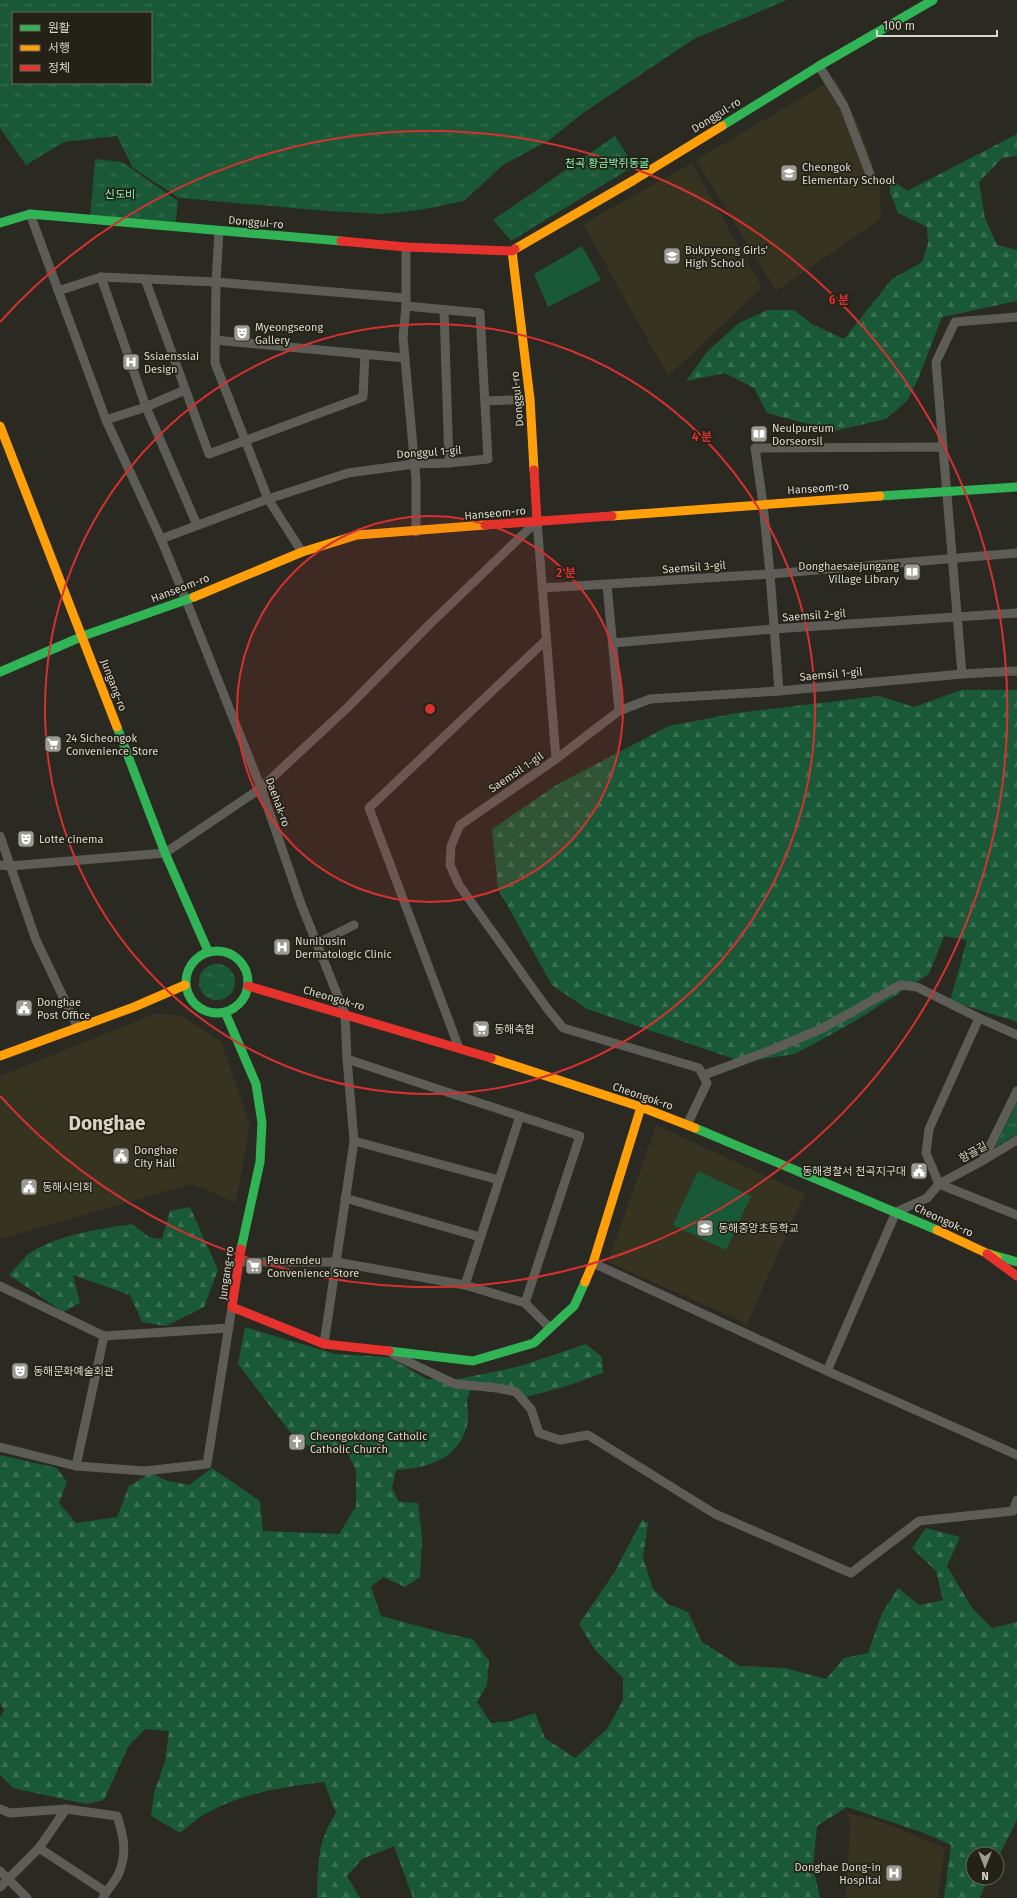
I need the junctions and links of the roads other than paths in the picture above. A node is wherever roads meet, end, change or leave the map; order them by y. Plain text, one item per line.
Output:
1 (934, 0) edge
2 (819, 66) junction
3 (871, 177) dead end
4 (30, 214) junction
5 (0, 223) edge
6 (219, 231) junction
7 (406, 247) junction
8 (512, 251) junction
9 (101, 277) junction
10 (145, 279) junction
11 (216, 282) junction
12 (58, 291) junction
13 (405, 302) junction
14 (444, 310) junction
15 (1017, 317) edge
16 (215, 340) junction
17 (365, 354) junction
18 (405, 358) junction
19 (185, 390) junction
20 (530, 399) junction
21 (485, 401) junction
22 (146, 407) junction
23 (106, 420) junction
24 (0, 426) edge
25 (244, 439) junction
26 (943, 447) junction
27 (10, 449) junction
28 (0, 452) edge
29 (448, 463) junction
30 (414, 464) junction
31 (1017, 487) edge
32 (946, 491) junction
33 (268, 499) junction
34 (763, 504) junction
35 (537, 522) junction
36 (197, 525) junction
37 (416, 532) junction
38 (161, 539) junction
39 (302, 552) junction
40 (1017, 553) edge
41 (953, 557) junction
42 (770, 574) junction
43 (607, 585) junction
44 (543, 588) junction
45 (186, 600) junction
46 (1017, 613) edge
47 (958, 618) junction
48 (773, 629) junction
49 (83, 636) junction
50 (546, 640) junction
51 (613, 643) junction
52 (1017, 671) edge
53 (0, 672) edge
54 (962, 674) junction
55 (778, 691) junction
56 (619, 711) junction
57 (556, 759) junction
58 (261, 788) junction
59 (0, 836) edge
60 (165, 853) junction
61 (0, 865) edge
62 (10, 866) junction
63 (354, 926) dead end
64 (318, 943) junction
65 (208, 951) junction
66 (185, 985) junction
67 (248, 986) junction
68 (225, 1012) junction
69 (345, 1014) junction
70 (980, 1018) junction
71 (78, 1028) junction
72 (1017, 1035) edge
73 (459, 1048) junction
74 (0, 1056) edge
75 (346, 1059) junction
76 (704, 1076) junction
77 (1017, 1091) edge
78 (641, 1107) junction
79 (520, 1116) junction
80 (687, 1124) junction
81 (1017, 1140) edge
82 (354, 1141) junction
83 (982, 1161) junction
84 (499, 1180) junction
85 (939, 1184) junction
86 (345, 1198) junction
87 (1014, 1211) edge
88 (896, 1212) junction
89 (480, 1237) junction
90 (987, 1254) junction
91 (238, 1262) junction
92 (336, 1262) junction
93 (1017, 1262) edge
94 (593, 1263) junction
95 (1017, 1268) edge
96 (1017, 1276) edge
97 (465, 1285) junction
98 (0, 1286) edge
99 (525, 1303) junction
100 (232, 1307) junction
101 (228, 1328) junction
102 (550, 1328) junction
103 (104, 1336) junction
104 (324, 1344) junction
105 (386, 1351) junction
106 (827, 1371) junction
107 (0, 1447) edge
108 (1017, 1455) edge
109 (76, 1466) junction
110 (1017, 1500) edge
111 (0, 1809) edge
112 (66, 1809) junction
113 (39, 1848) junction
114 (0, 1871) edge
115 (8, 1880) junction
116 (0, 1887) edge
117 (105, 1895) edge
118 (27, 1898) edge

1 - 2 street, Donggul-ro
2 - 3 street
2 - 8 street, Donggul-ro
4 - 5 street, Donggul-ro
4 - 6 street, Donggul-ro
4 - 12 street, Daehak-ro
6 - 7 street, Donggul-ro
6 - 11 street
7 - 8 street, Donggul-ro
7 - 13 street
8 - 20 street, Donggul-ro
9 - 10 street, Donggul 1-gil
9 - 12 street
9 - 22 street
10 - 11 street, Donggul 1-gil
10 - 19 street
11 - 13 street, Donggul 1-gil
11 - 16 street
12 - 23 street, Daehak-ro
13 - 14 street, Donggul 1-gil
13 - 18 street
14 - 21 street, Donggul 1-gil
14 - 29 street
15 - 26 street
16 - 17 street
16 - 25 street
17 - 18 street
17 - 25 street
18 - 30 street
19 - 22 street
19 - 25 street
20 - 21 street
20 - 35 street, Donggul-ro
21 - 29 street, Donggul 1-gil
22 - 23 street
22 - 36 street
23 - 38 street, Daehak-ro
24 - 27 street, Jungang-ro
25 - 33 street
26 - 32 street
26 - 34 street
27 - 28 street
27 - 49 street, Jungang-ro
29 - 30 street, Donggul 1-gil
30 - 33 street, Donggul 1-gil
30 - 37 street
31 - 32 street, Hanseom-ro
32 - 34 street, Hanseom-ro
32 - 41 street
33 - 36 street, Donggul 1-gil
33 - 39 street
34 - 35 street, Hanseom-ro
34 - 42 street
35 - 37 street, Hanseom-ro
35 - 44 street
35 - 58 street
36 - 38 street, Donggul 1-gil
37 - 39 street, Hanseom-ro
38 - 45 street, Daehak-ro
39 - 45 street, Hanseom-ro
40 - 41 street, Saemsil 3-gil
41 - 42 street, Saemsil 3-gil
41 - 47 street
42 - 43 street, Saemsil 3-gil
42 - 48 street
43 - 44 street, Saemsil 3-gil
43 - 51 street
44 - 50 street
45 - 49 street, Hanseom-ro
45 - 58 street, Daehak-ro
46 - 47 street, Saemsil 2-gil
47 - 48 street, Saemsil 2-gil
47 - 54 street
48 - 51 street, Saemsil 2-gil
48 - 55 street
49 - 53 street, Hanseom-ro
49 - 60 street, Jungang-ro
50 - 57 street
50 - 73 street
51 - 56 street
52 - 54 street, Saemsil 1-gil
54 - 55 street, Saemsil 1-gil
55 - 56 street, Saemsil 1-gil
56 - 57 street, Saemsil 1-gil
57 - 76 street, Saemsil 1-gil
58 - 60 street
58 - 64 street, Daehak-ro
59 - 62 street
60 - 62 street
60 - 65 street, Jungang-ro
61 - 62 street
62 - 71 street
63 - 64 street
64 - 69 street, Daehak-ro
65 - 66 street
65 - 67 street
66 - 68 street
66 - 71 street
67 - 68 street
67 - 69 street, Cheongok-ro
68 - 91 street, Jungang-ro
69 - 73 street, Cheongok-ro
69 - 75 street, Daehak-ro
70 - 72 street
70 - 76 street
70 - 85 street
71 - 74 street
73 - 78 street, Cheongok-ro
75 - 79 street
75 - 82 street, Daehak-ro
76 - 80 street
77 - 83 street
78 - 80 street, Cheongok-ro
78 - 94 street
79 - 84 street
79 - 99 street
80 - 88 street, Cheongok-ro
81 - 83 street, 항골길
82 - 84 street
82 - 86 street, Daehak-ro
83 - 85 street, 항골길
84 - 89 street
85 - 87 street
85 - 88 street, 항골길
86 - 89 street
86 - 92 street, Daehak-ro
88 - 90 street, Cheongok-ro
88 - 106 street
89 - 97 street
90 - 93 street
90 - 95 street, Cheongok-ro
90 - 96 street
91 - 92 street
91 - 100 street, Jungang-ro
92 - 97 street
92 - 104 street, Daehak-ro
94 - 102 street
94 - 106 street
97 - 99 street
98 - 103 street
99 - 102 street
100 - 101 street
100 - 104 street, Jungang-ro
101 - 103 street
101 - 109 street
102 - 105 street, Jungang-ro
103 - 109 street
104 - 105 street, Jungang-ro
105 - 110 street
106 - 108 street
107 - 109 street
111 - 112 street
112 - 113 street
112 - 117 street
113 - 115 street
113 - 117 street
114 - 115 street
115 - 116 street
115 - 118 street

